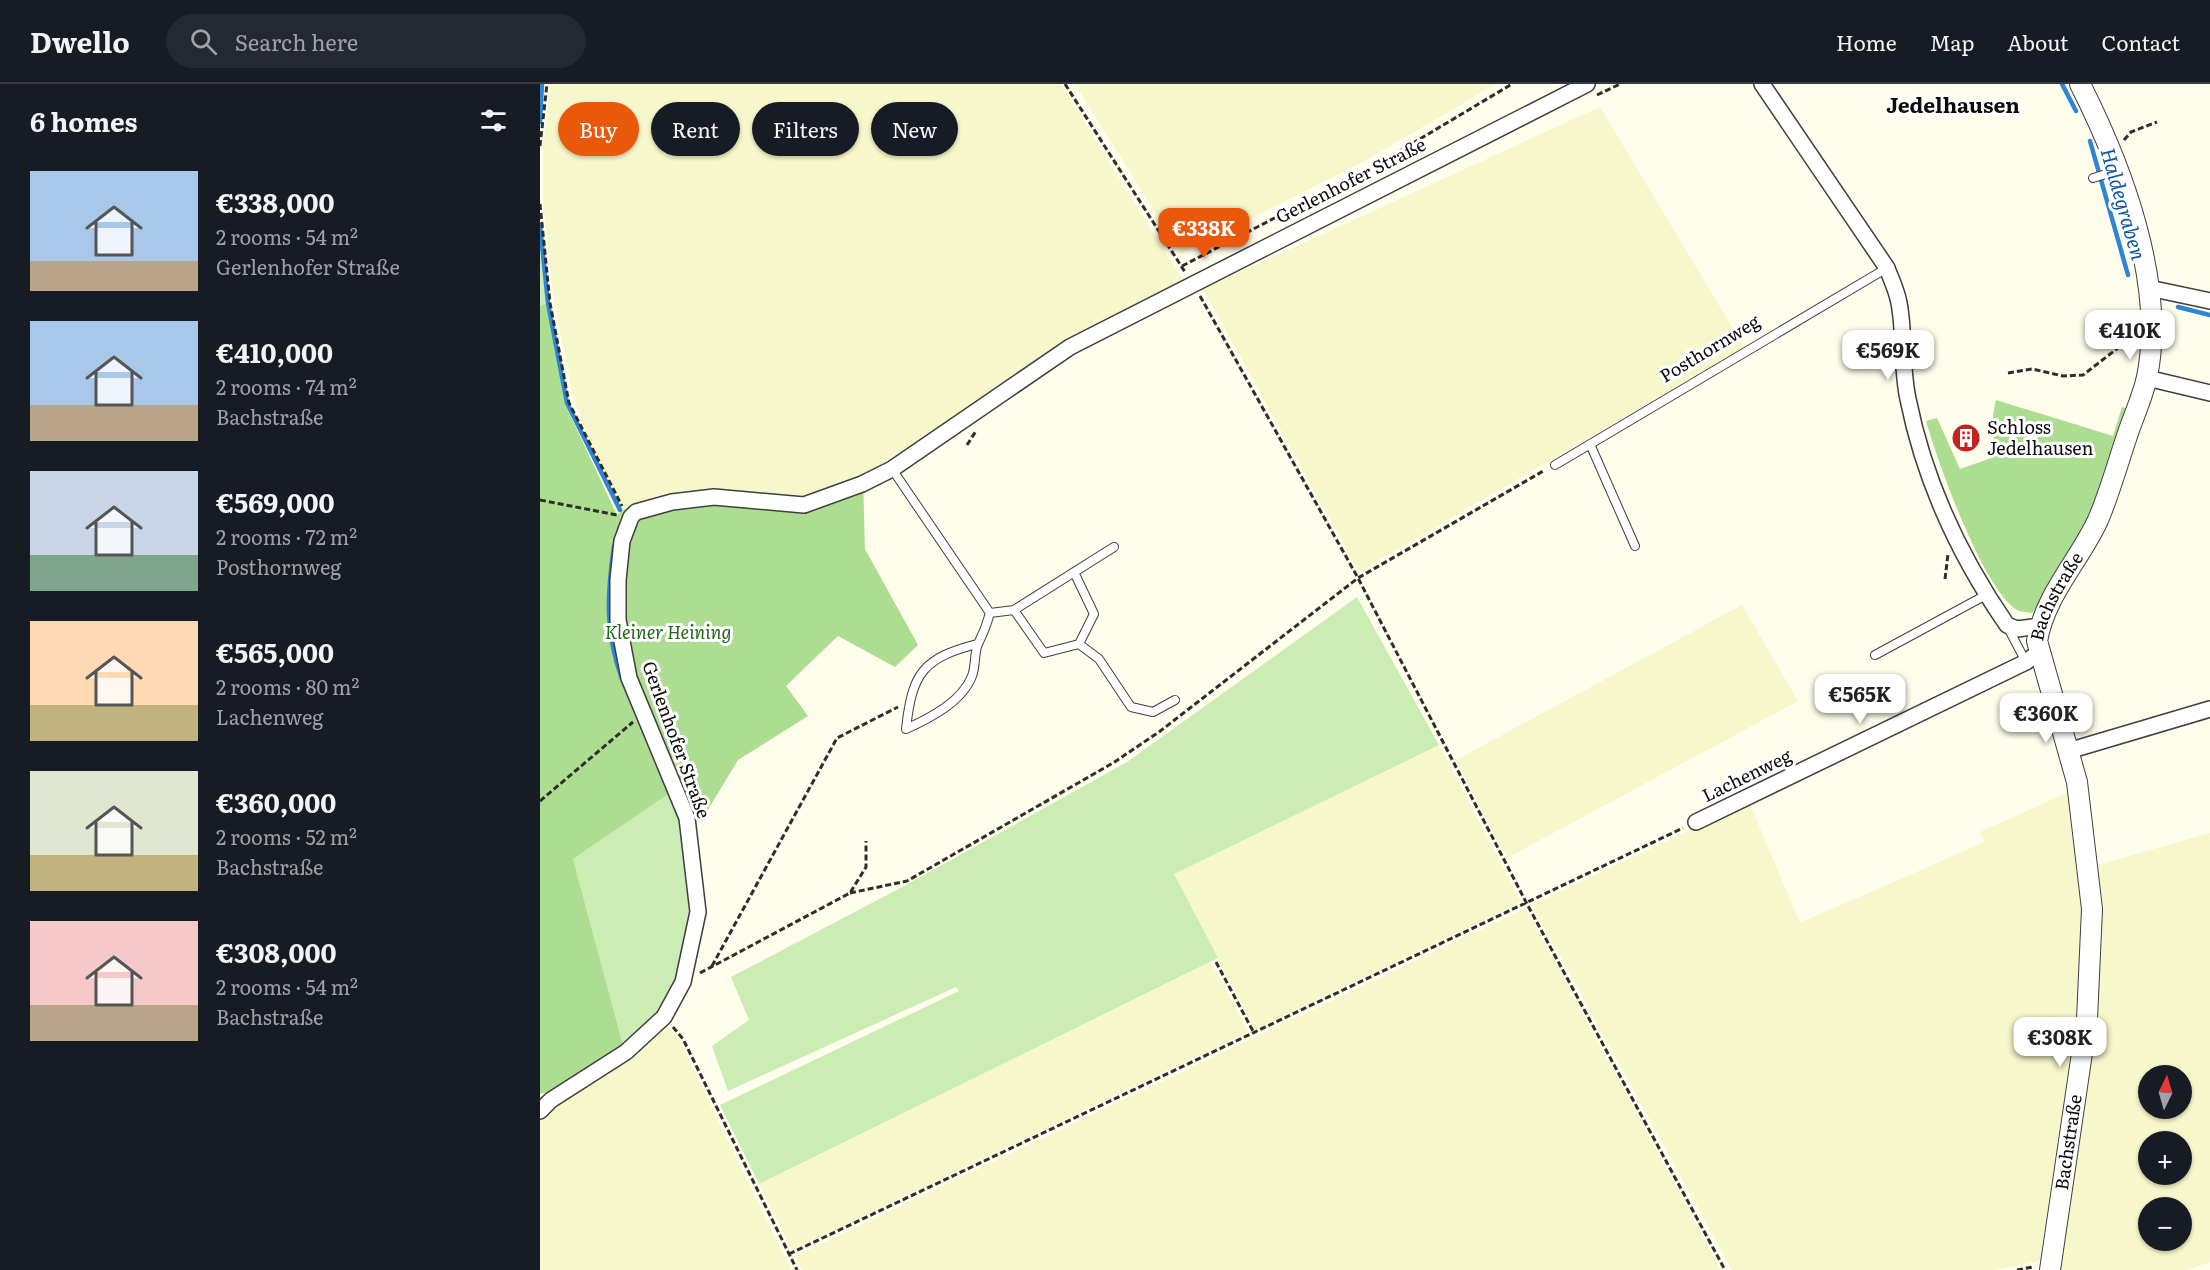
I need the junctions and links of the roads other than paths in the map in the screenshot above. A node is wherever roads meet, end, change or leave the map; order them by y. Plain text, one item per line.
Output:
1 (1587, 84) edge
2 (1762, 84) edge
3 (2080, 84) edge
4 (2111, 172) junction
5 (2093, 178) dead end
6 (1887, 268) junction
7 (2149, 288) junction
8 (2210, 301) edge
9 (2147, 378) junction
10 (2210, 393) edge
11 (1590, 444) junction
12 (1554, 465) road end
13 (892, 469) junction
14 (1635, 546) dead end
15 (1114, 547) dead end
16 (1074, 572) junction
17 (1986, 595) junction
18 (1014, 610) junction
19 (990, 613) junction
20 (2007, 625) junction
21 (2040, 626) junction
22 (977, 644) junction
23 (1079, 644) junction
24 (1875, 654) dead end
25 (2032, 657) junction
26 (1175, 700) dead end
27 (2210, 709) edge
28 (2068, 751) junction
29 (1696, 822) road end
30 (540, 1111) edge
31 (2050, 1270) edge

1 - 13 street, Gerlenhofer Straße
2 - 6 street
3 - 4 street, Bachstraße
4 - 5 lane
4 - 7 street, Bachstraße
6 - 11 lane, Posthornweg
6 - 17 street
7 - 8 street
7 - 9 street, Bachstraße
9 - 10 street
9 - 21 street, Bachstraße
11 - 12 lane, Posthornweg
11 - 14 lane
13 - 19 lane
13 - 30 street, Gerlenhofer Straße
15 - 16 lane
16 - 18 lane
16 - 23 lane
17 - 20 street
17 - 24 lane
18 - 19 lane
18 - 23 lane
19 - 22 lane
20 - 21 street
20 - 25 lane
21 - 25 street, Bachstraße
22 - 22 lane
23 - 26 lane
25 - 28 street, Bachstraße
25 - 29 street, Lachenweg
27 - 28 street
28 - 31 street, Bachstraße

